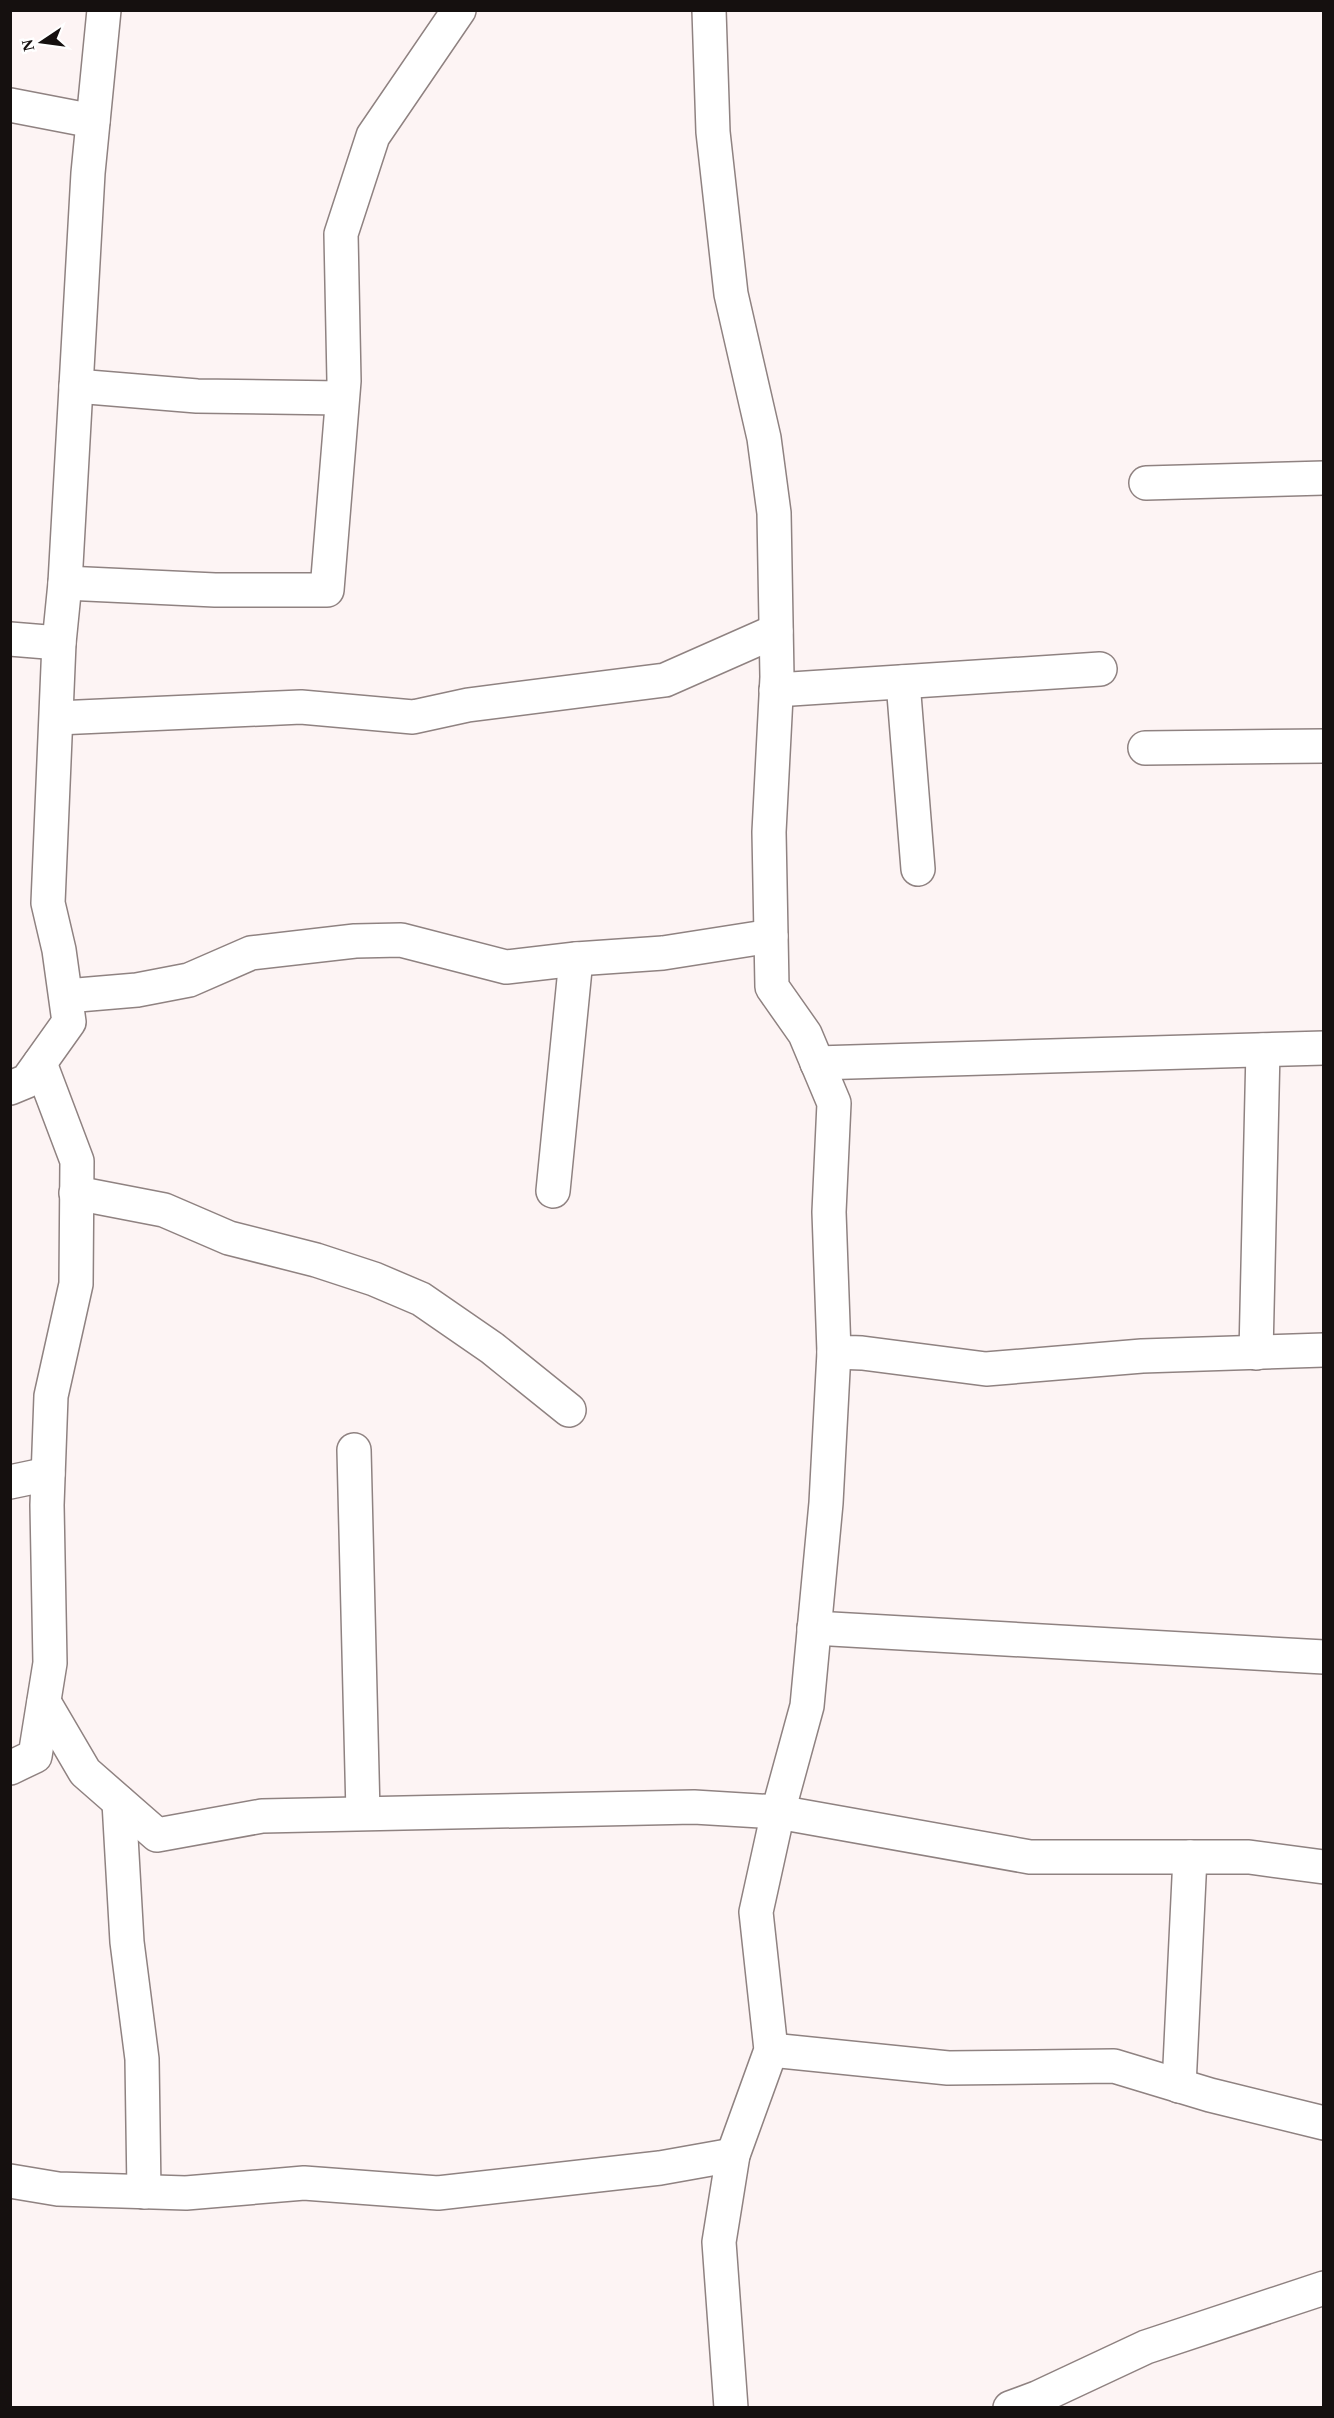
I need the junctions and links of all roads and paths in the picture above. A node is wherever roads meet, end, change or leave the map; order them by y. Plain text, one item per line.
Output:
1 (104, 10) edge
2 (459, 10) edge
3 (709, 10) edge
4 (10, 105) edge
5 (93, 121) junction
6 (76, 386) junction
7 (342, 398) junction
8 (1323, 478) edge
9 (1146, 483) dead end
10 (65, 583) junction
11 (776, 631) junction
12 (10, 639) edge
13 (59, 643) junction
14 (1100, 669) dead end
15 (903, 682) junction
16 (776, 690) junction
17 (57, 717) junction
18 (1323, 746) edge
19 (1145, 748) dead end
20 (918, 869) dead end
21 (771, 936) junction
22 (576, 958) junction
23 (66, 996) junction
24 (1323, 1048) edge
25 (1263, 1050) junction
26 (40, 1063) junction
27 (817, 1063) junction
28 (10, 1088) edge
29 (553, 1191) dead end
30 (76, 1193) junction
31 (1323, 1350) edge
32 (834, 1352) junction
33 (1256, 1353) junction
34 (569, 1410) dead end
35 (354, 1450) dead end
36 (48, 1474) junction
37 (10, 1482) edge
38 (814, 1628) junction
39 (1323, 1657) edge
40 (44, 1702) junction
41 (10, 1768) edge
42 (119, 1802) junction
43 (778, 1812) junction
44 (363, 1813) junction
45 (1190, 1857) junction
46 (1323, 1867) edge
47 (771, 2050) junction
48 (1179, 2086) junction
49 (1323, 2123) edge
50 (733, 2155) junction
51 (10, 2181) edge
52 (144, 2192) junction
53 (1323, 2289) edge
54 (1028, 2404) edge
55 (731, 2408) edge

1 - 5 street
2 - 7 street
3 - 11 street
4 - 5 street
5 - 6 street
6 - 7 street
6 - 10 street
7 - 10 street
8 - 9 street
10 - 13 street
11 - 16 street
11 - 17 street
12 - 13 street
13 - 17 street
14 - 15 street
15 - 16 street
15 - 20 street
16 - 21 street
17 - 23 street
18 - 19 street
21 - 22 street
21 - 27 street
22 - 23 street
22 - 29 street
23 - 26 street
24 - 25 street
25 - 27 street
25 - 33 street
26 - 28 street
26 - 30 street
27 - 32 street
30 - 34 street
30 - 36 street
31 - 33 street
32 - 33 street
32 - 38 street
35 - 44 street
36 - 37 street
36 - 40 street
38 - 39 street
38 - 43 street
40 - 41 street
40 - 42 street
42 - 44 street
42 - 52 street
43 - 44 street
43 - 45 street
43 - 47 street
45 - 46 street
45 - 48 street
47 - 48 street
47 - 50 street
48 - 49 street
50 - 52 street
50 - 55 street
51 - 52 street
53 - 54 street

